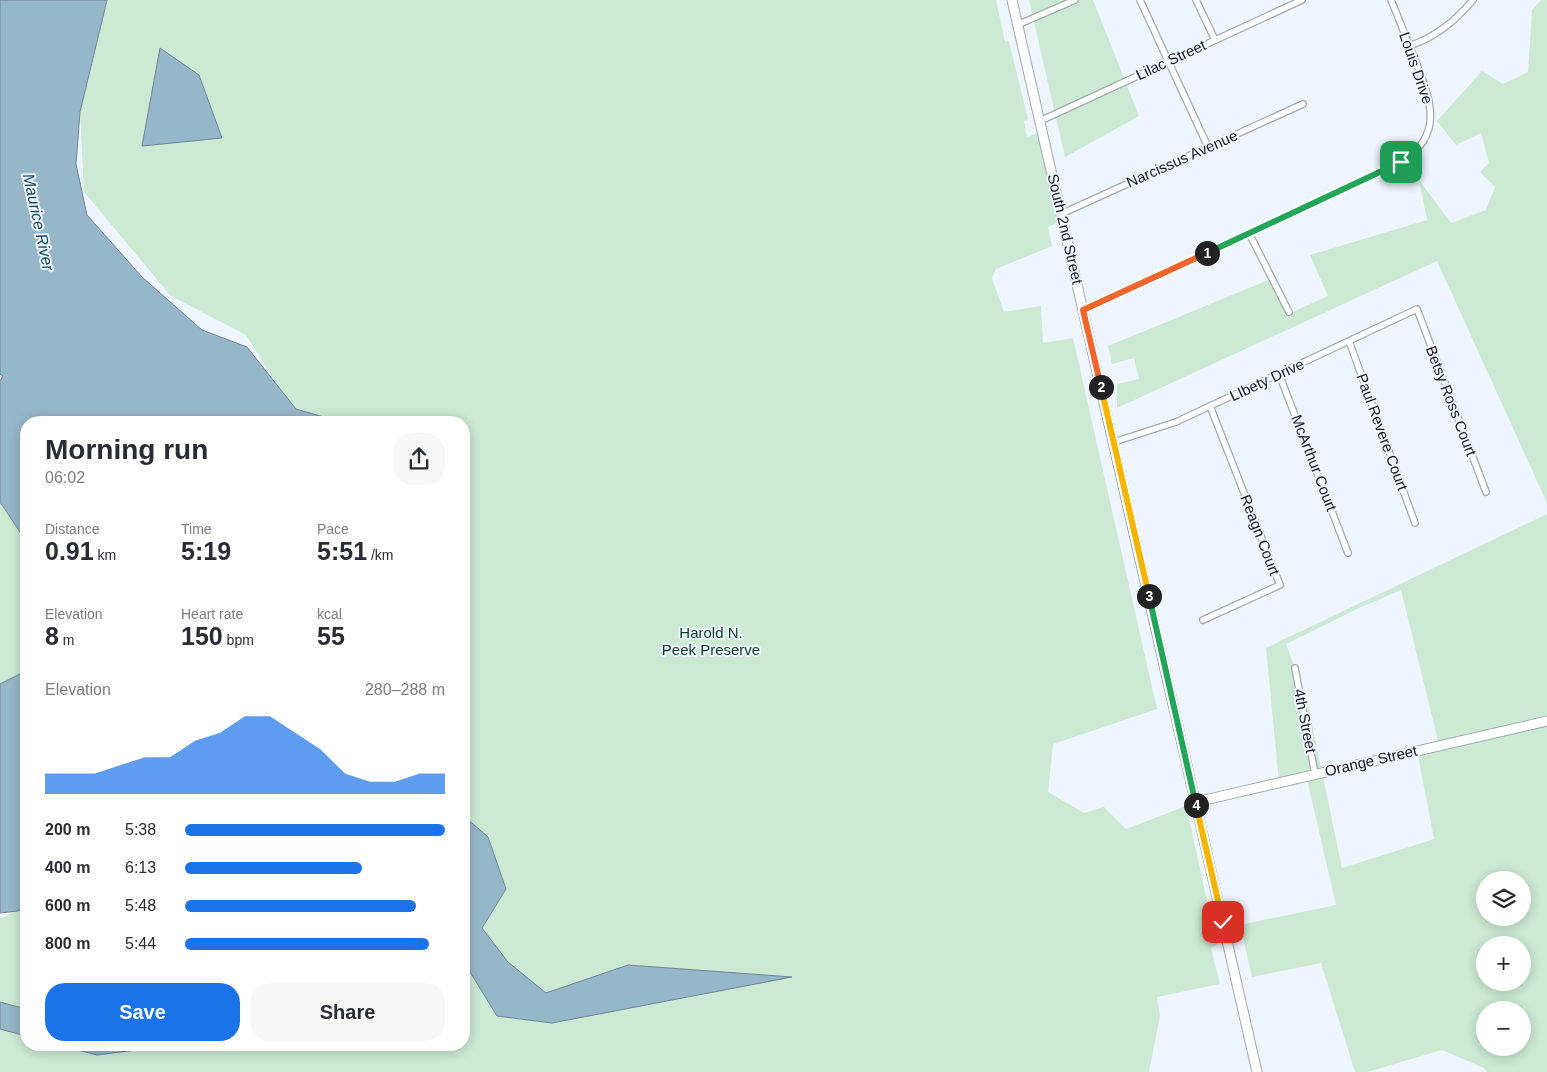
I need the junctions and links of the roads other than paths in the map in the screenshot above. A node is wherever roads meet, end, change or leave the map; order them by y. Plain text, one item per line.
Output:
1 (1012, 0) edge
2 (1075, 0) edge
3 (1140, 0) edge
4 (1196, 0) edge
5 (1302, 0) edge
6 (1391, 0) edge
7 (1473, 0) edge
8 (1288, 3) edge
9 (1017, 25) junction
10 (1215, 40) junction
11 (1409, 46) junction
12 (1169, 61) junction
13 (1303, 104) dead end
14 (1040, 121) junction
15 (1208, 147) junction
16 (1061, 214) junction
17 (1249, 233) junction
18 (1083, 310) junction
19 (1417, 310) joint
20 (1289, 312) dead end
21 (1349, 341) junction
22 (1279, 374) junction
23 (1210, 406) junction
24 (1114, 442) junction
25 (1486, 492) dead end
26 (1415, 523) dead end
27 (1348, 553) dead end
28 (1203, 620) dead end
29 (1295, 668) dead end
30 (1547, 721) edge
31 (1315, 774) junction
32 (1196, 802) junction
33 (1257, 1072) edge

1 - 9 main road, South 2nd Street
2 - 9 street
3 - 12 street
4 - 10 street
5 - 8 street, Lilac Street
6 - 11 street, Louis Drive
7 - 11 street
8 - 10 street, Lilac Street
9 - 14 main road, South 2nd Street
10 - 12 street, Lilac Street
11 - 17 street, Louis Drive
12 - 14 street, Lilac Street
12 - 15 street
13 - 15 street, Narcissus Avenue
14 - 16 main road, South 2nd Street
15 - 16 street, Narcissus Avenue
16 - 18 main road, South 2nd Street
17 - 18 street, Louis Drive
17 - 20 street
18 - 24 main road, South 2nd Street
19 - 21 street, LIbety Drive
19 - 25 street, Betsy Ross Court
21 - 22 street, LIbety Drive
21 - 26 street, Paul Revere Court
22 - 23 street, LIbety Drive
22 - 27 street, McArthur Court
23 - 24 street, LIbety Drive
23 - 28 street, Reagn Court
24 - 32 main road, South 2nd Street
29 - 31 street, 4th Street
30 - 31 main road, Orange Street
31 - 32 main road, Orange Street
32 - 33 main road, South 2nd Street

